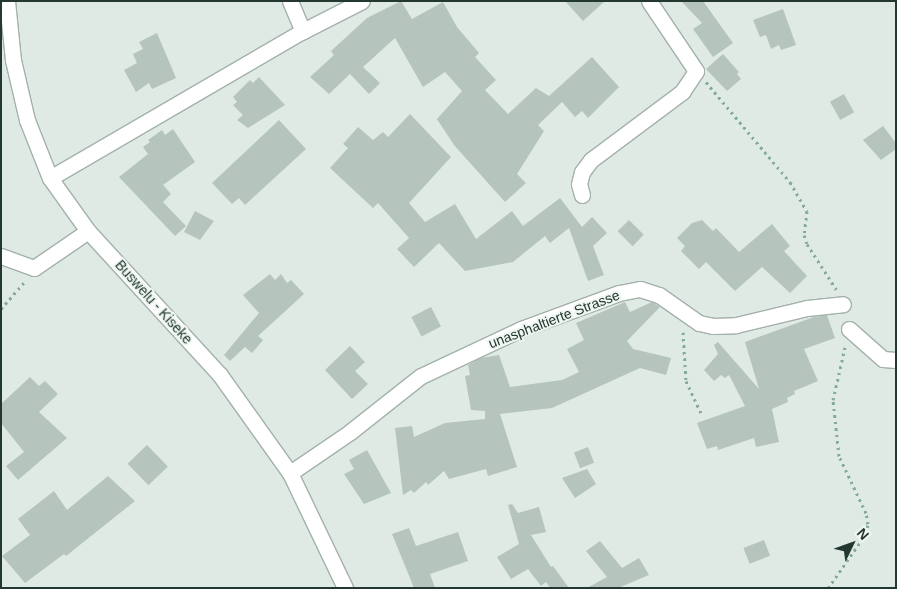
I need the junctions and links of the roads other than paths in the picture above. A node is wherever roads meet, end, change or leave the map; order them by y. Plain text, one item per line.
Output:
1 (7, 1) edge
2 (290, 1) edge
3 (362, 1) edge
4 (650, 1) edge
5 (303, 30) junction
6 (50, 178) junction
7 (582, 195) dead end
8 (88, 231) junction
9 (1, 256) edge
10 (844, 304) dead end
11 (849, 329) dead end
12 (896, 360) edge
13 (290, 473) junction
14 (346, 588) edge

1 - 6 street, Buswelu - Kiseke
2 - 5 street
3 - 5 street
4 - 7 street
5 - 6 street
6 - 8 street, Buswelu - Kiseke
8 - 9 street
8 - 13 street, Buswelu - Kiseke
10 - 13 street, unasphaltierte Strasse
11 - 12 street
13 - 14 street, Buswelu - Kiseke

